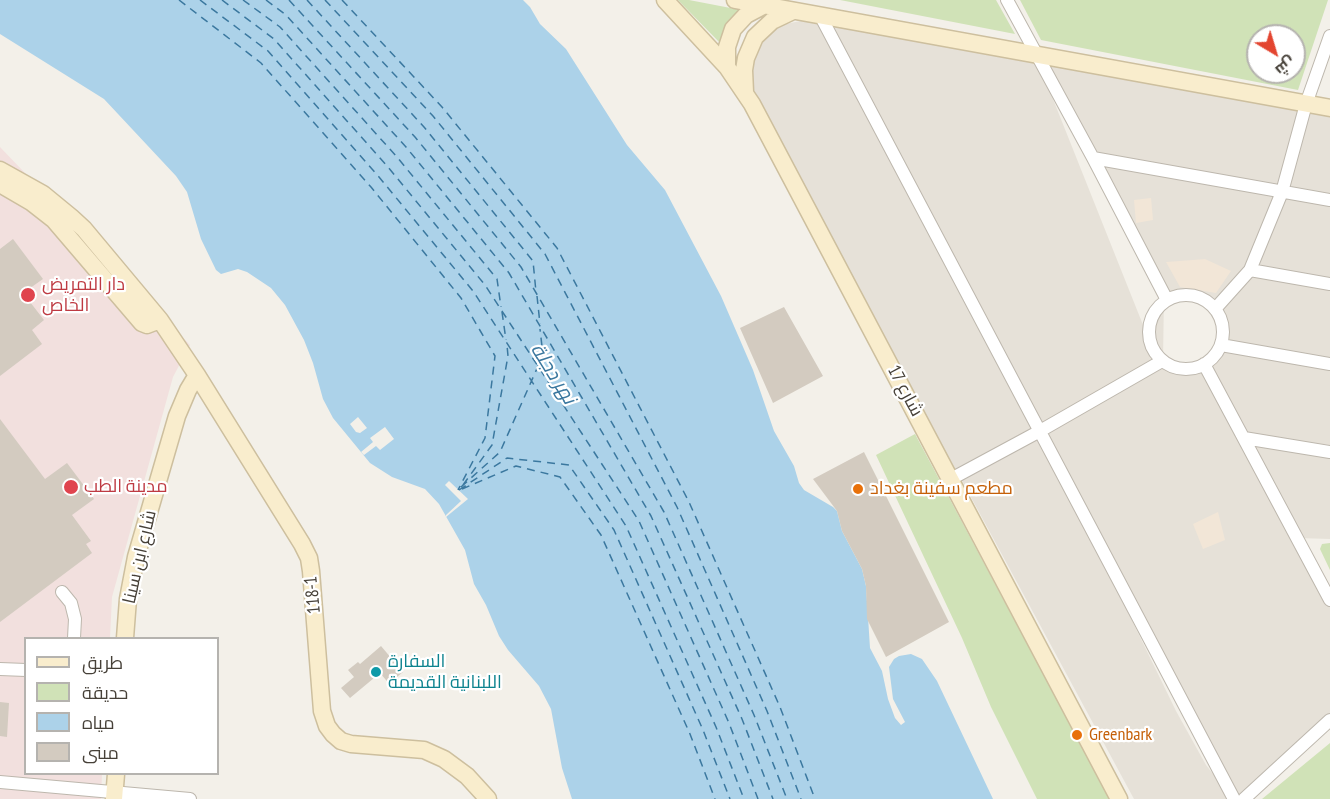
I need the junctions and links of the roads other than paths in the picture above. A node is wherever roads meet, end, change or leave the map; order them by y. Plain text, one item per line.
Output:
1 (665, 0) edge
2 (735, 0) edge
3 (1007, 0) edge
4 (763, 6) junction
5 (793, 11) junction
6 (821, 17) junction
7 (1330, 36) edge
8 (1034, 53) junction
9 (727, 67) junction
10 (746, 93) junction
11 (1306, 105) junction
12 (1330, 108) edge
13 (1093, 158) junction
14 (0, 171) edge
15 (0, 184) edge
16 (1282, 192) junction
17 (1330, 200) edge
18 (1250, 270) junction
19 (1330, 284) edge
20 (1167, 300) junction
21 (1215, 309) junction
22 (160, 320) junction
23 (1221, 345) junction
24 (1162, 361) junction
25 (1204, 364) junction
26 (1330, 364) edge
27 (197, 375) junction
28 (1040, 431) junction
29 (1244, 438) junction
30 (1330, 452) edge
31 (951, 479) junction
32 (62, 592) dead end
33 (1330, 600) edge
34 (74, 637) edge
35 (125, 637) edge
36 (0, 669) edge
37 (24, 670) edge
38 (1330, 720) edge
39 (116, 775) edge
40 (0, 782) edge
41 (77, 794) edge
42 (114, 795) edge
43 (190, 799) edge
44 (488, 799) edge
45 (1119, 799) edge
46 (1234, 799) edge
47 (1244, 799) edge

1 - 9 street, شارع 17
2 - 4 street
3 - 8 street
4 - 5 street
4 - 9 street
5 - 6 street
5 - 10 street
6 - 8 street
6 - 28 street
7 - 11 street
8 - 11 street
8 - 13 street
9 - 10 street, شارع 17
10 - 31 street, شارع 17
11 - 12 street
11 - 16 street
13 - 16 street
13 - 20 street
14 - 22 street, 118-1
15 - 22 street
16 - 17 street
16 - 18 street
18 - 19 street
18 - 21 street
20 - 21 street
20 - 24 street
21 - 23 street
22 - 27 street, 118-1
23 - 25 street
23 - 26 street
24 - 25 street
24 - 28 street
25 - 29 street
27 - 35 street, شارع ابن سينا
27 - 44 street, 118-1
28 - 31 street
28 - 46 street
29 - 30 street
29 - 33 street
31 - 45 street, شارع 17
32 - 34 street
36 - 37 street
38 - 47 street
39 - 42 street
40 - 41 street
41 - 42 street
42 - 43 street

